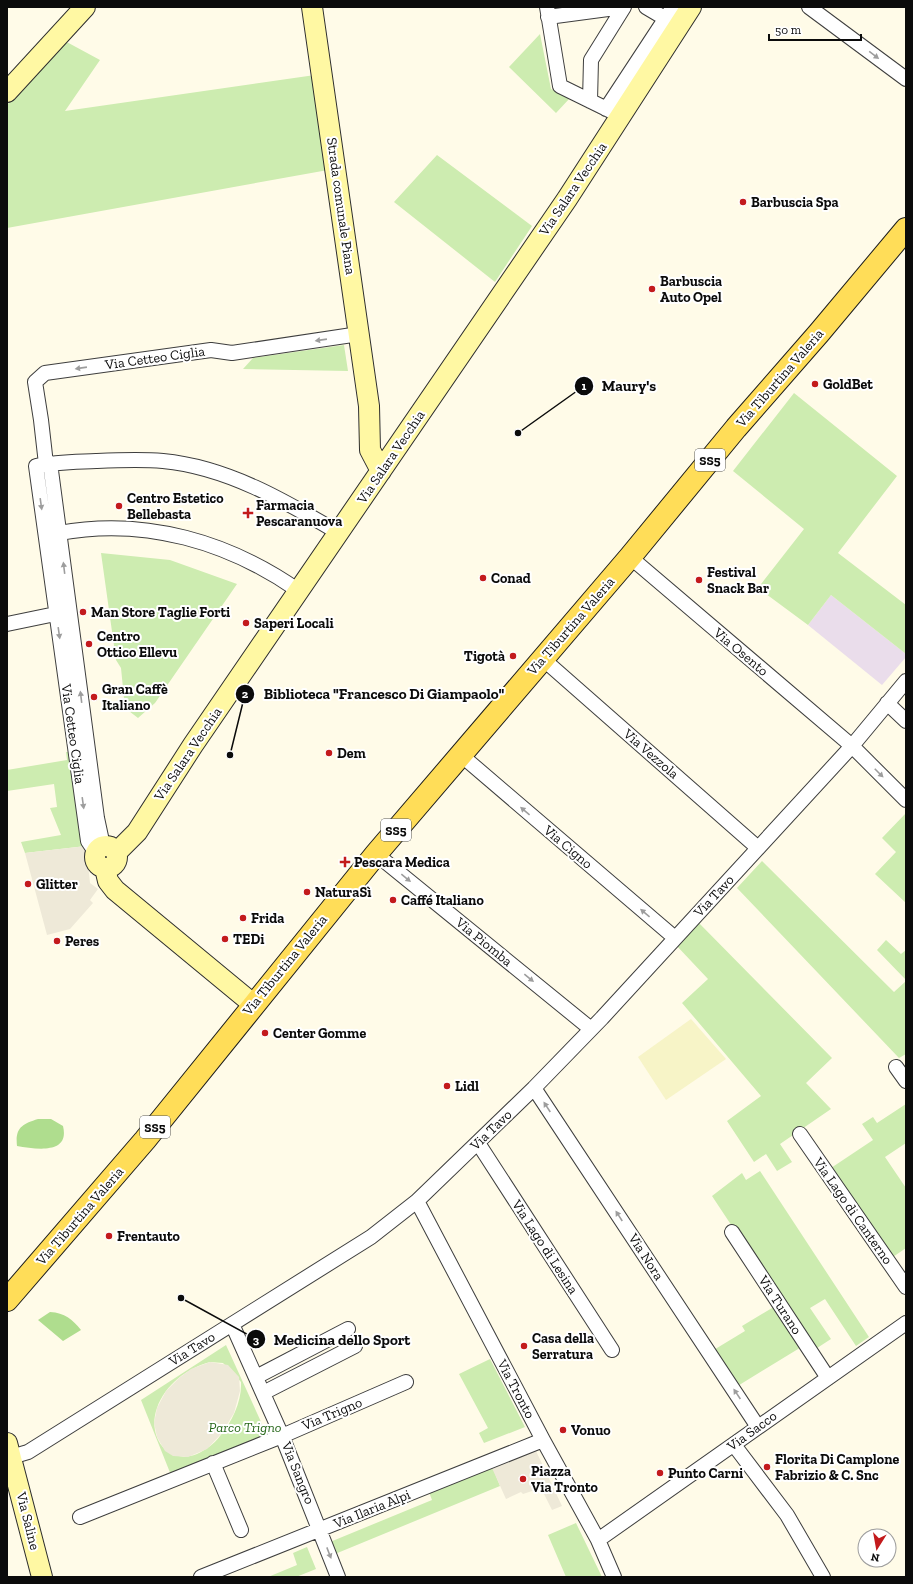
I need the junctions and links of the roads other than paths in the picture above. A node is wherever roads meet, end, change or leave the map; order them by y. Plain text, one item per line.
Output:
1 (85, 7) edge
2 (312, 7) edge
3 (624, 7) edge
4 (646, 7) edge
5 (691, 7) edge
6 (809, 7) edge
7 (548, 12) edge
8 (672, 17) edge
9 (906, 80) edge
10 (7, 92) edge
11 (590, 101) junction
12 (613, 113) junction
13 (906, 229) edge
14 (359, 334) junction
15 (369, 406) junction
16 (395, 450) junction
17 (48, 463) junction
18 (381, 471) junction
19 (59, 533) junction
20 (339, 533) junction
21 (630, 557) junction
22 (299, 591) junction
23 (63, 613) junction
24 (7, 624) edge
25 (543, 659) junction
26 (906, 681) edge
27 (888, 703) junction
28 (906, 721) edge
29 (852, 746) junction
30 (461, 755) junction
31 (906, 800) edge
32 (758, 848) junction
33 (106, 854) junction
34 (376, 854) junction
35 (675, 938) junction
36 (254, 1004) junction
37 (591, 1029) junction
38 (896, 1067) dead end
39 (906, 1081) edge
40 (534, 1088) junction
41 (800, 1134) dead end
42 (478, 1143) junction
43 (417, 1201) junction
44 (732, 1232) dead end
45 (906, 1287) edge
46 (7, 1300) edge
47 (906, 1323) edge
48 (232, 1324) junction
49 (348, 1329) dead end
50 (355, 1346) dead end
51 (612, 1350) dead end
52 (256, 1377) junction
53 (828, 1378) junction
54 (406, 1382) dead end
55 (263, 1393) junction
56 (758, 1427) junction
57 (282, 1436) junction
58 (543, 1440) junction
59 (734, 1445) junction
60 (9, 1450) edge
61 (213, 1463) junction
62 (80, 1517) dead end
63 (320, 1529) junction
64 (241, 1530) dead end
65 (598, 1540) junction
66 (42, 1577) edge
67 (201, 1577) edge
68 (338, 1577) edge
69 (614, 1577) edge
70 (823, 1577) edge

1 - 10 street
2 - 14 street, Strada comunale Piana
3 - 7 street
3 - 11 street
4 - 8 street
5 - 8 street, Via Salara Vecchia
6 -> 9 street
7 - 11 street
8 - 12 street, Via Salara Vecchia
11 - 12 street
12 - 16 street, Via Salara Vecchia
13 - 21 main road, Via Tiburtina Valeria / SS5
14 - 15 street, Strada comunale Piana
14 -> 17 street, Via Cetteo Ciglia
15 - 16 street, Strada comunale Piana
15 - 18 street, Strada comunale Piana
16 - 18 street, Via Salara Vecchia
17 - 19 street, Via Cetteo Ciglia
17 - 20 street
17 -> 23 street, Via Cetteo Ciglia
18 - 20 street, Via Salara Vecchia
19 - 22 street
23 -> 19 street, Via Cetteo Ciglia
20 - 22 street, Via Salara Vecchia
21 - 25 main road, Via Tiburtina Valeria / SS5
21 - 29 street, Via Osento
22 - 33 street, Via Salara Vecchia
23 - 24 street
23 - 33 street, Via Cetteo Ciglia
25 - 30 main road, Via Tiburtina Valeria / SS5
25 - 32 street, Via Vezzola
26 - 27 street, Via Tavo
27 - 28 street
27 - 29 street, Via Tavo
29 -> 31 street, Via Osento
29 - 32 street, Via Tavo
30 - 34 main road, Via Tiburtina Valeria / SS5
35 -> 30 street, Via Cigno
32 - 35 street, Via Tavo
33 - 36 street
34 - 36 main road, Via Tiburtina Valeria / SS5
34 -> 37 street, Via Piomba
35 - 37 street, Via Tavo
36 - 46 main road, Via Tiburtina Valeria / SS5
37 - 40 street, Via Tavo
38 - 39 street
40 - 42 street, Via Tavo
56 -> 40 street, Via Nora
41 - 45 street, Via Lago di Canterno
42 - 43 street, Via Tavo
42 - 51 street, Via Lago di Lesina
43 - 48 street, Via Tavo
43 - 58 street, Via Tronto
44 - 53 street, Via Turano
47 - 53 street, Via Sacco
48 - 52 street, Via Sangro
48 - 60 street, Via Tavo
49 - 52 street
50 - 55 street
52 - 55 street, Via Sangro
53 - 56 street, Via Sacco
54 - 57 street, Via Trigno
55 - 57 street, Via Sangro
56 - 59 street, Via Sacco
57 - 61 street, Via Trigno
57 - 63 street, Via Sangro
58 - 63 street, Via Ilaria Alpi
58 - 65 street, Via Tronto
59 - 65 street, Via Sacco
59 - 70 street
60 - 66 street, Via Saline
61 - 62 street, Via Trigno
61 - 64 street
63 - 67 street, Via Ilaria Alpi
63 -> 68 street, Via Sangro
65 - 69 street, Via Tronto

